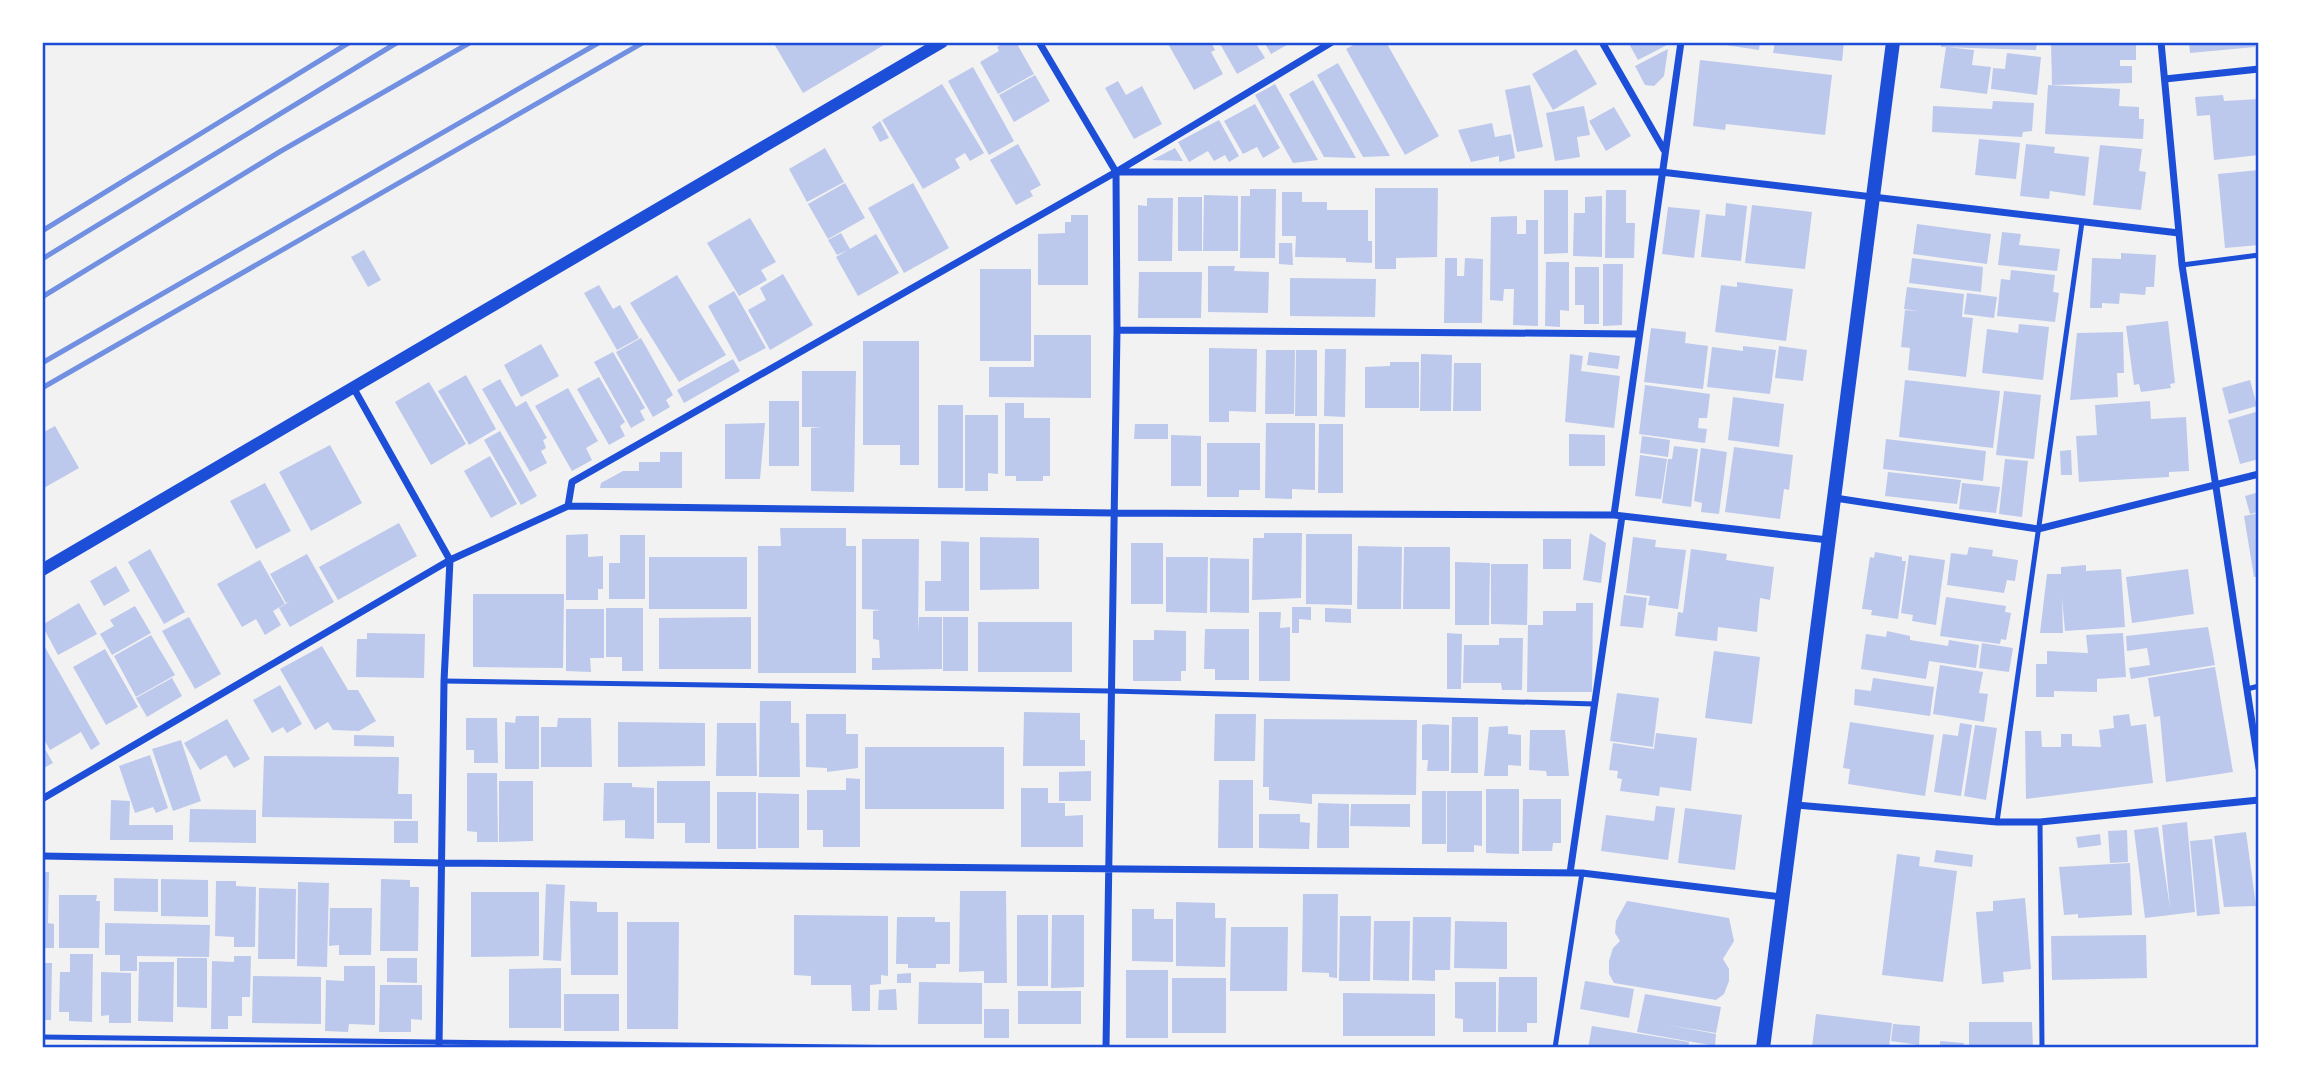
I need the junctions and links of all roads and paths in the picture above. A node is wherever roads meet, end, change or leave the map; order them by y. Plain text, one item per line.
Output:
1 (942, 42) edge
2 (1039, 42) edge
3 (1332, 42) edge
4 (1602, 42) edge
5 (1681, 42) edge
6 (1893, 42) edge
7 (2161, 42) edge
8 (2259, 68) edge
9 (2165, 79) junction
10 (1664, 149) junction
11 (1116, 172) junction
12 (1661, 172) junction
13 (1872, 198) junction
14 (2082, 222) junction
15 (2179, 233) junction
16 (2259, 256) edge
17 (2182, 265) junction
18 (1117, 330) junction
19 (1639, 334) junction
20 (353, 387) junction
21 (2259, 474) edge
22 (2218, 486) junction
23 (1835, 498) junction
24 (568, 506) junction
25 (1113, 513) junction
26 (1618, 515) junction
27 (2038, 529) junction
28 (1829, 540) junction
29 (450, 560) junction
30 (42, 570) edge
31 (444, 681) junction
32 (2259, 686) edge
33 (2247, 688) junction
34 (1110, 691) junction
35 (1595, 705) junction
36 (2259, 768) edge
37 (42, 799) edge
38 (2259, 800) edge
39 (1796, 805) junction
40 (1997, 822) junction
41 (2040, 822) junction
42 (42, 856) edge
43 (443, 863) junction
44 (1108, 867) junction
45 (1570, 873) junction
46 (1582, 873) junction
47 (1783, 897) junction
48 (42, 1037) edge
49 (439, 1045) edge
50 (917, 1048) edge
51 (1106, 1048) edge
52 (1555, 1048) edge
53 (1763, 1048) edge
54 (2042, 1048) edge

1 - 20 street
2 - 11 street
3 - 11 street
4 - 10 street
5 - 10 street
6 - 13 main road
7 - 9 street
8 - 9 street
9 - 15 street
10 - 12 street
11 - 12 street
11 - 18 street
11 - 24 street
12 - 13 street
12 - 19 street
13 - 14 street
13 - 23 main road
14 - 15 street
14 - 27 lane
15 - 17 street
16 - 17 lane
17 - 22 street
18 - 19 street
18 - 25 street
19 - 26 street
20 - 29 street
20 - 30 street
21 - 22 street
22 - 27 street
22 - 33 street
23 - 27 street
23 - 28 main road
24 - 25 street
24 - 29 street
25 - 26 street
25 - 34 street
26 - 28 street
26 - 35 street
27 - 40 lane
28 - 39 main road
29 - 31 street
29 - 37 street
31 - 34 lane
31 - 43 street
32 - 33 lane
33 - 36 street
34 - 35 lane
34 - 44 street
35 - 45 street
38 - 41 street
39 - 40 street
39 - 47 main road
40 - 41 street
41 - 54 lane
42 - 43 street
43 - 44 street
43 - 49 street
44 - 45 street
44 - 51 street
45 - 46 street
46 - 47 street
46 - 52 lane
47 - 53 main road
48 - 49 lane
49 - 50 lane

